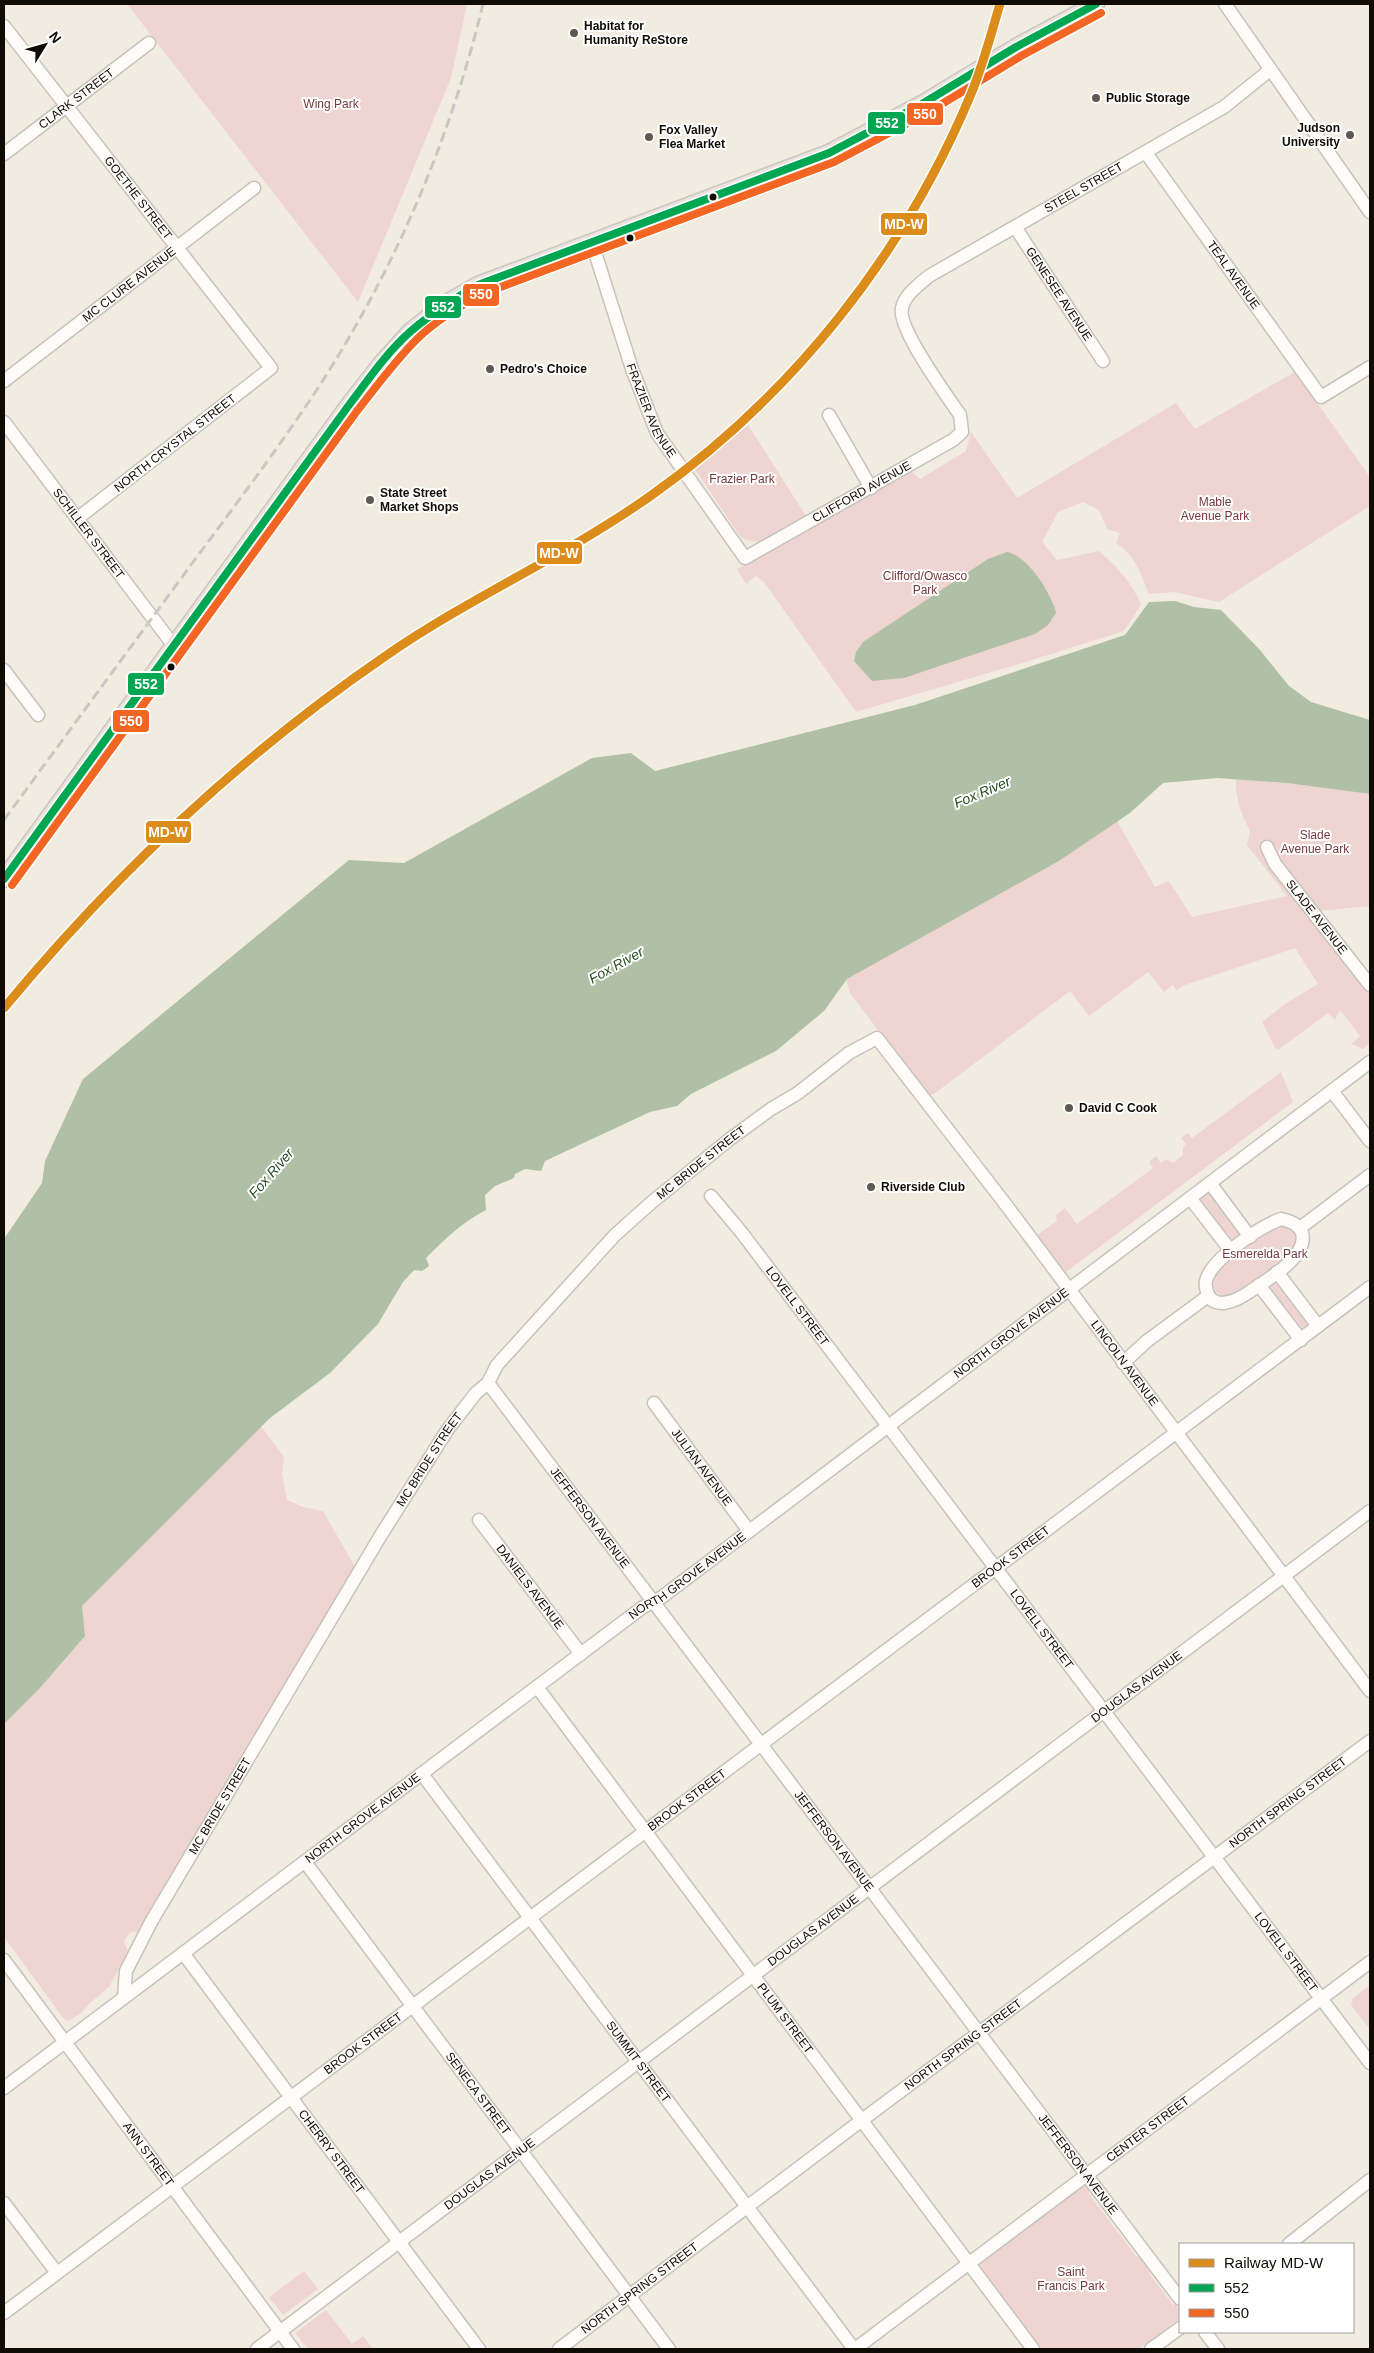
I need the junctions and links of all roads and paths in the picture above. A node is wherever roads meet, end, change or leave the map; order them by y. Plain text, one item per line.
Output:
1 (1096, 4) edge
2 (1225, 4) edge
3 (4, 26) edge
4 (149, 43) dead end
5 (1270, 70) junction
6 (66, 107) junction
7 (1146, 153) junction
8 (4, 154) edge
9 (254, 188) dead end
10 (1370, 212) edge
11 (1015, 227) junction
12 (592, 243) junction
13 (177, 249) junction
14 (1104, 361) dead end
15 (1370, 367) edge
16 (271, 368) joint
17 (4, 382) edge
18 (829, 415) dead end
19 (960, 415) joint
20 (4, 422) edge
21 (871, 488) junction
22 (78, 518) junction
23 (745, 558) joint
24 (174, 646) junction
25 (4, 670) edge
26 (38, 715) dead end
27 (1267, 847) dead end
28 (4, 879) edge
29 (1370, 985) edge
30 (877, 1038) joint
31 (1370, 1062) edge
32 (1332, 1091) junction
33 (1370, 1141) edge
34 (1370, 1175) edge
35 (1210, 1183) junction
36 (711, 1196) dead end
37 (1190, 1198) junction
38 (1300, 1228) junction
39 (1250, 1237) junction
40 (1231, 1251) junction
41 (1277, 1272) junction
42 (1259, 1285) junction
43 (1370, 1286) edge
44 (1068, 1289) junction
45 (1208, 1296) junction
46 (1318, 1326) junction
47 (1300, 1340) junction
48 (1123, 1363) junction
49 (488, 1383) junction
50 (654, 1403) dead end
51 (888, 1426) junction
52 (1176, 1433) junction
53 (1370, 1511) edge
54 (479, 1520) dead end
55 (749, 1531) junction
56 (995, 1568) junction
57 (1284, 1576) junction
58 (653, 1603) junction
59 (581, 1654) junction
60 (538, 1687) junction
61 (1370, 1691) edge
62 (1104, 1712) junction
63 (1370, 1741) edge
64 (761, 1744) junction
65 (422, 1774) junction
66 (646, 1831) junction
67 (1215, 1857) junction
68 (304, 1862) junction
69 (869, 1888) junction
70 (531, 1917) junction
71 (183, 1953) junction
72 (4, 1960) edge
73 (1370, 1962) edge
74 (754, 1976) junction
75 (124, 1997) junction
76 (1322, 1999) junction
77 (412, 2007) junction
78 (979, 2033) junction
79 (65, 2042) junction
80 (639, 2062) junction
81 (1370, 2063) edge
82 (4, 2088) edge
83 (291, 2098) junction
84 (862, 2120) junction
85 (520, 2151) junction
86 (1087, 2175) junction
87 (1370, 2180) edge
88 (172, 2186) junction
89 (4, 2202) edge
90 (747, 2208) junction
91 (399, 2242) junction
92 (1290, 2243) edge
93 (969, 2263) junction
94 (58, 2273) junction
95 (630, 2296) junction
96 (1179, 2298) edge
97 (4, 2313) edge
98 (1179, 2329) edge
99 (280, 2332) junction
100 (1206, 2333) edge
101 (257, 2349) edge
102 (293, 2349) edge
103 (479, 2349) edge
104 (559, 2349) edge
105 (669, 2349) edge
106 (854, 2349) edge
107 (1033, 2349) edge
108 (1151, 2349) edge
109 (1218, 2349) edge

1 - 12 main road
2 - 5 street
3 - 6 street, GOETHE STREET
4 - 6 street, CLARK STREET
5 - 7 street, STEEL STREET
5 - 10 street
6 - 8 street, CLARK STREET
6 - 13 street, GOETHE STREET
7 - 11 street, STEEL STREET
7 - 15 street, TEAL AVENUE
9 - 13 street, MC CLURE AVENUE
11 - 14 street, GENESEE AVENUE
11 - 19 street, STEEL STREET
12 - 23 street, FRAZIER AVENUE
12 - 24 main road
13 - 16 street, GOETHE STREET
13 - 17 street, MC CLURE AVENUE
16 - 22 street, NORTH CRYSTAL STREET
18 - 21 street
19 - 21 street, CLIFFORD AVENUE
20 - 22 street, SCHILLER STREET
21 - 23 street, CLIFFORD AVENUE
22 - 24 street, SCHILLER STREET
24 - 28 main road
25 - 26 street
27 - 29 street, SLADE AVENUE
30 - 44 street, LINCOLN AVENUE
30 - 49 street, MC BRIDE STREET
31 - 32 street, NORTH GROVE AVENUE
32 - 33 street
32 - 35 street, NORTH GROVE AVENUE
34 - 38 street
35 - 37 street, NORTH GROVE AVENUE
35 - 39 street
36 - 51 street, LOVELL STREET
37 - 40 street
37 - 44 street, NORTH GROVE AVENUE
38 - 39 street
38 - 41 street
39 - 40 street
40 - 45 street
41 - 42 street
41 - 46 street
42 - 45 street
42 - 47 street
43 - 46 street, BROOK STREET
44 - 48 street, LINCOLN AVENUE
44 - 51 street, NORTH GROVE AVENUE
45 - 48 street
46 - 47 street, BROOK STREET
47 - 52 street, BROOK STREET
48 - 52 street, LINCOLN AVENUE
49 - 58 street, JEFFERSON AVENUE
49 - 75 street, MC BRIDE STREET
50 - 55 street, JULIAN AVENUE
51 - 55 street, NORTH GROVE AVENUE
51 - 56 street, LOVELL STREET
52 - 56 street, BROOK STREET
52 - 57 street, LINCOLN AVENUE
53 - 57 street, DOUGLAS AVENUE
54 - 59 street, DANIELS AVENUE
55 - 58 street, NORTH GROVE AVENUE
56 - 62 street, LOVELL STREET
56 - 64 street, BROOK STREET
57 - 61 street, LINCOLN AVENUE
57 - 62 street, DOUGLAS AVENUE
58 - 59 street, NORTH GROVE AVENUE
58 - 64 street, JEFFERSON AVENUE
59 - 60 street, NORTH GROVE AVENUE
60 - 65 street, NORTH GROVE AVENUE
60 - 66 street, PLUM STREET
62 - 67 street, LOVELL STREET
62 - 69 street, DOUGLAS AVENUE
63 - 67 street, NORTH SPRING STREET
64 - 66 street, BROOK STREET
64 - 69 street, JEFFERSON AVENUE
65 - 68 street, NORTH GROVE AVENUE
65 - 70 street, SUMMIT STREET
66 - 70 street, BROOK STREET
66 - 74 street, PLUM STREET
67 - 76 street, LOVELL STREET
67 - 78 street, NORTH SPRING STREET
68 - 71 street, NORTH GROVE AVENUE
68 - 77 street, SENECA STREET
69 - 74 street, DOUGLAS AVENUE
69 - 78 street, JEFFERSON AVENUE
70 - 77 street, BROOK STREET
70 - 80 street, SUMMIT STREET
71 - 75 street, NORTH GROVE AVENUE
71 - 83 street, CHERRY STREET
72 - 79 street, ANN STREET
73 - 76 street, CENTER STREET
74 - 80 street, DOUGLAS AVENUE
74 - 84 street, PLUM STREET
75 - 79 street, NORTH GROVE AVENUE
76 - 81 street, LOVELL STREET
76 - 86 street, CENTER STREET
77 - 83 street, BROOK STREET
77 - 85 street, SENECA STREET
78 - 84 street, NORTH SPRING STREET
78 - 86 street, JEFFERSON AVENUE
79 - 82 street, NORTH GROVE AVENUE
79 - 88 street, ANN STREET
80 - 85 street, DOUGLAS AVENUE
80 - 90 street, SUMMIT STREET
83 - 88 street, BROOK STREET
83 - 91 street, CHERRY STREET
84 - 90 street, NORTH SPRING STREET
84 - 93 street, PLUM STREET
85 - 91 street, DOUGLAS AVENUE
85 - 95 street, SENECA STREET
86 - 93 street, CENTER STREET
86 - 96 street, JEFFERSON AVENUE
87 - 92 street
88 - 94 street, BROOK STREET
88 - 99 street, ANN STREET
89 - 94 street
90 - 95 street, NORTH SPRING STREET
90 - 106 street, SUMMIT STREET
91 - 99 street, DOUGLAS AVENUE
91 - 103 street, CHERRY STREET
93 - 106 street, CENTER STREET
93 - 107 street, PLUM STREET
94 - 97 street, BROOK STREET
95 - 104 street, NORTH SPRING STREET
95 - 105 street, SENECA STREET
98 - 108 street
99 - 101 street, DOUGLAS AVENUE
99 - 102 street, ANN STREET
100 - 109 street

